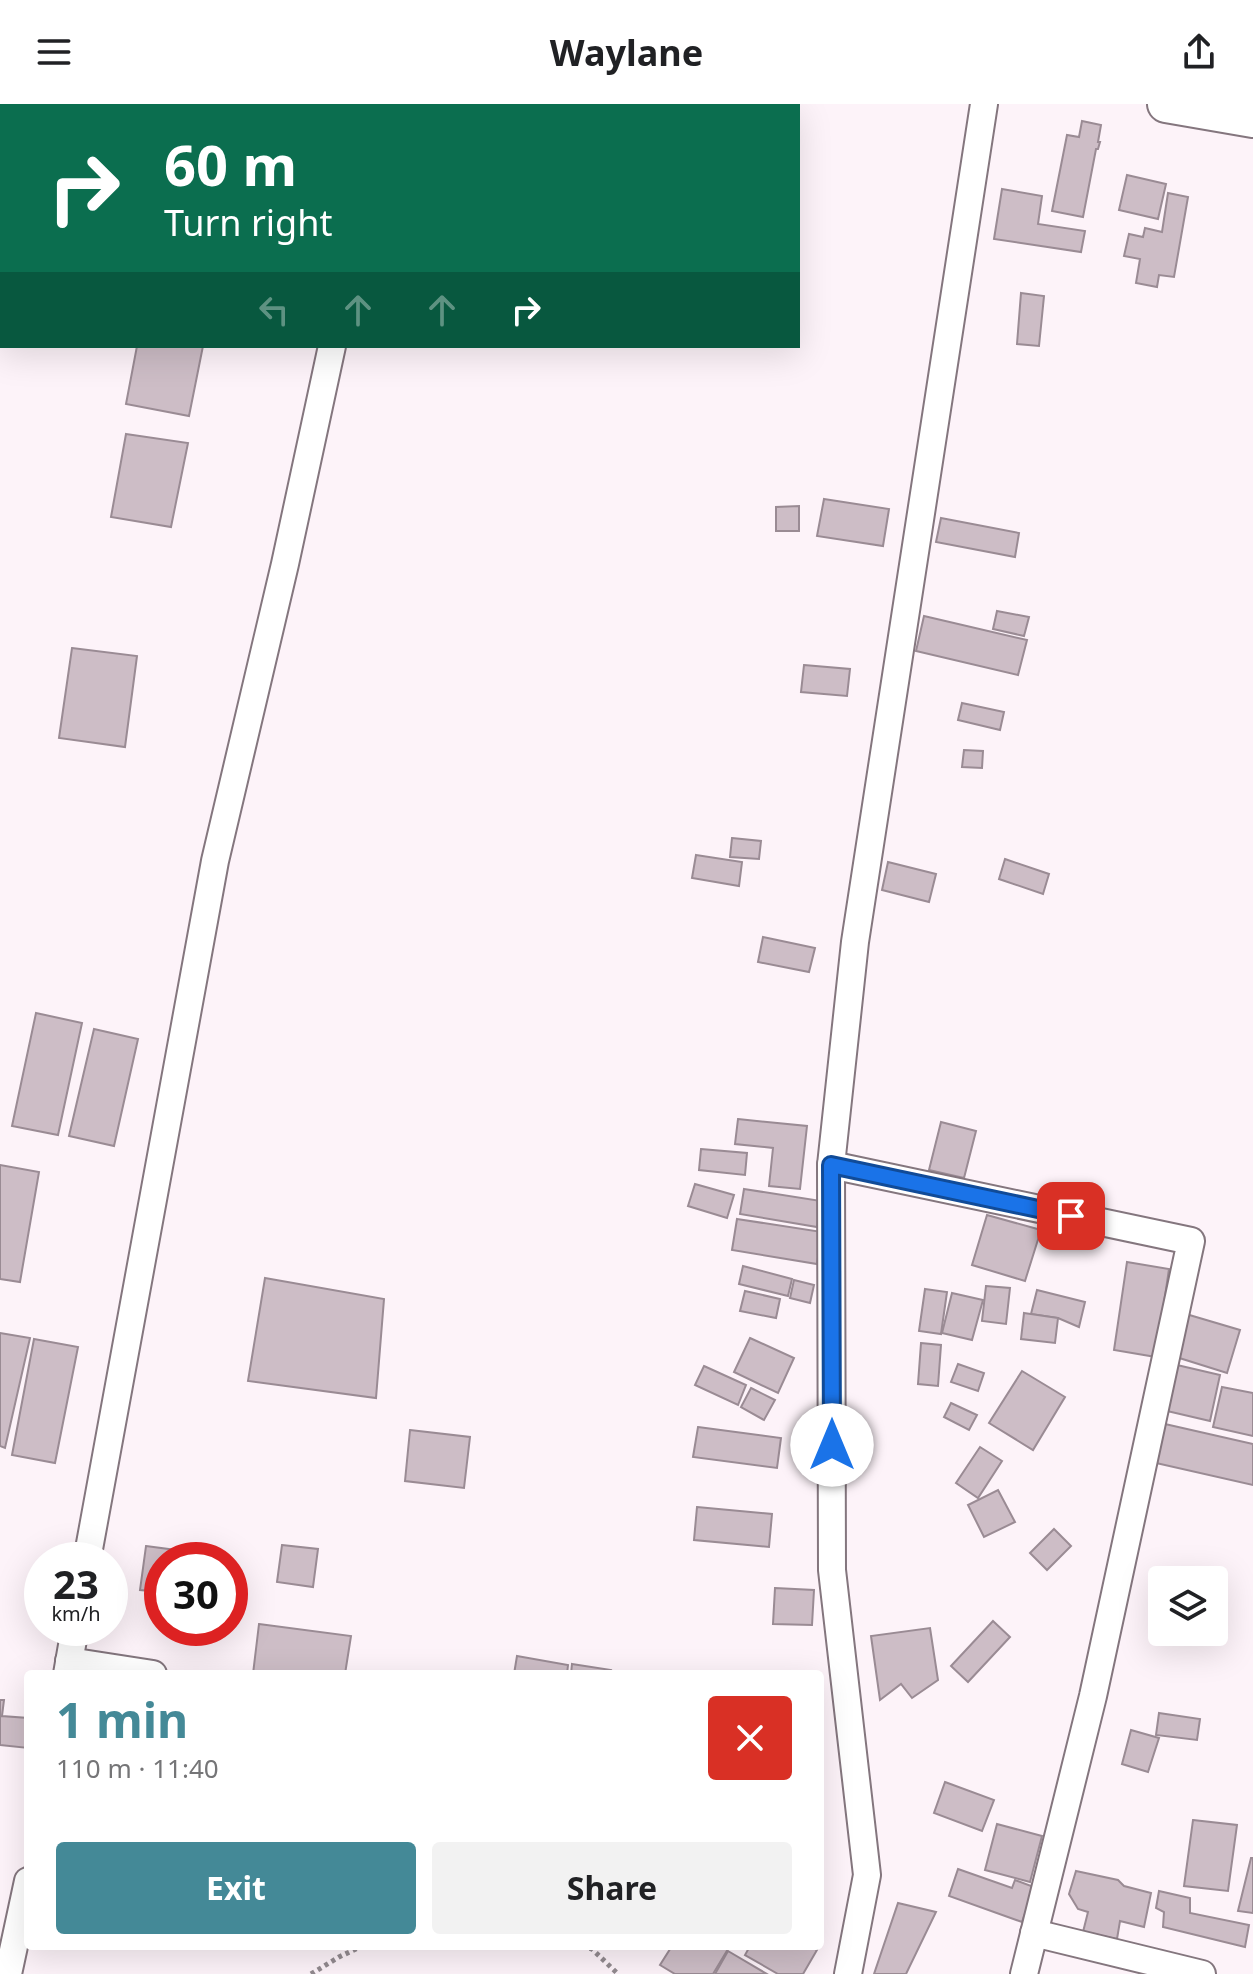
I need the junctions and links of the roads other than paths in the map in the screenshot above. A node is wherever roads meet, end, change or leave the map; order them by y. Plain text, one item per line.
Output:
1 (984, 104) edge
2 (1166, 104) edge
3 (1253, 119) edge
4 (332, 348) edge
5 (831, 1165) junction
6 (90, 1542) edge
7 (72, 1646) edge
8 (68, 1668) edge
9 (96, 1670) edge
10 (24, 1900) edge
11 (1034, 1933) junction
12 (8, 1974) edge
13 (848, 1974) edge
14 (1024, 1974) edge
15 (1202, 1974) edge

1 - 5 street
2 - 3 main road
4 - 6 street
5 - 11 street
5 - 13 street
7 - 8 street
8 - 9 street
10 - 12 street
11 - 14 street
11 - 15 street

